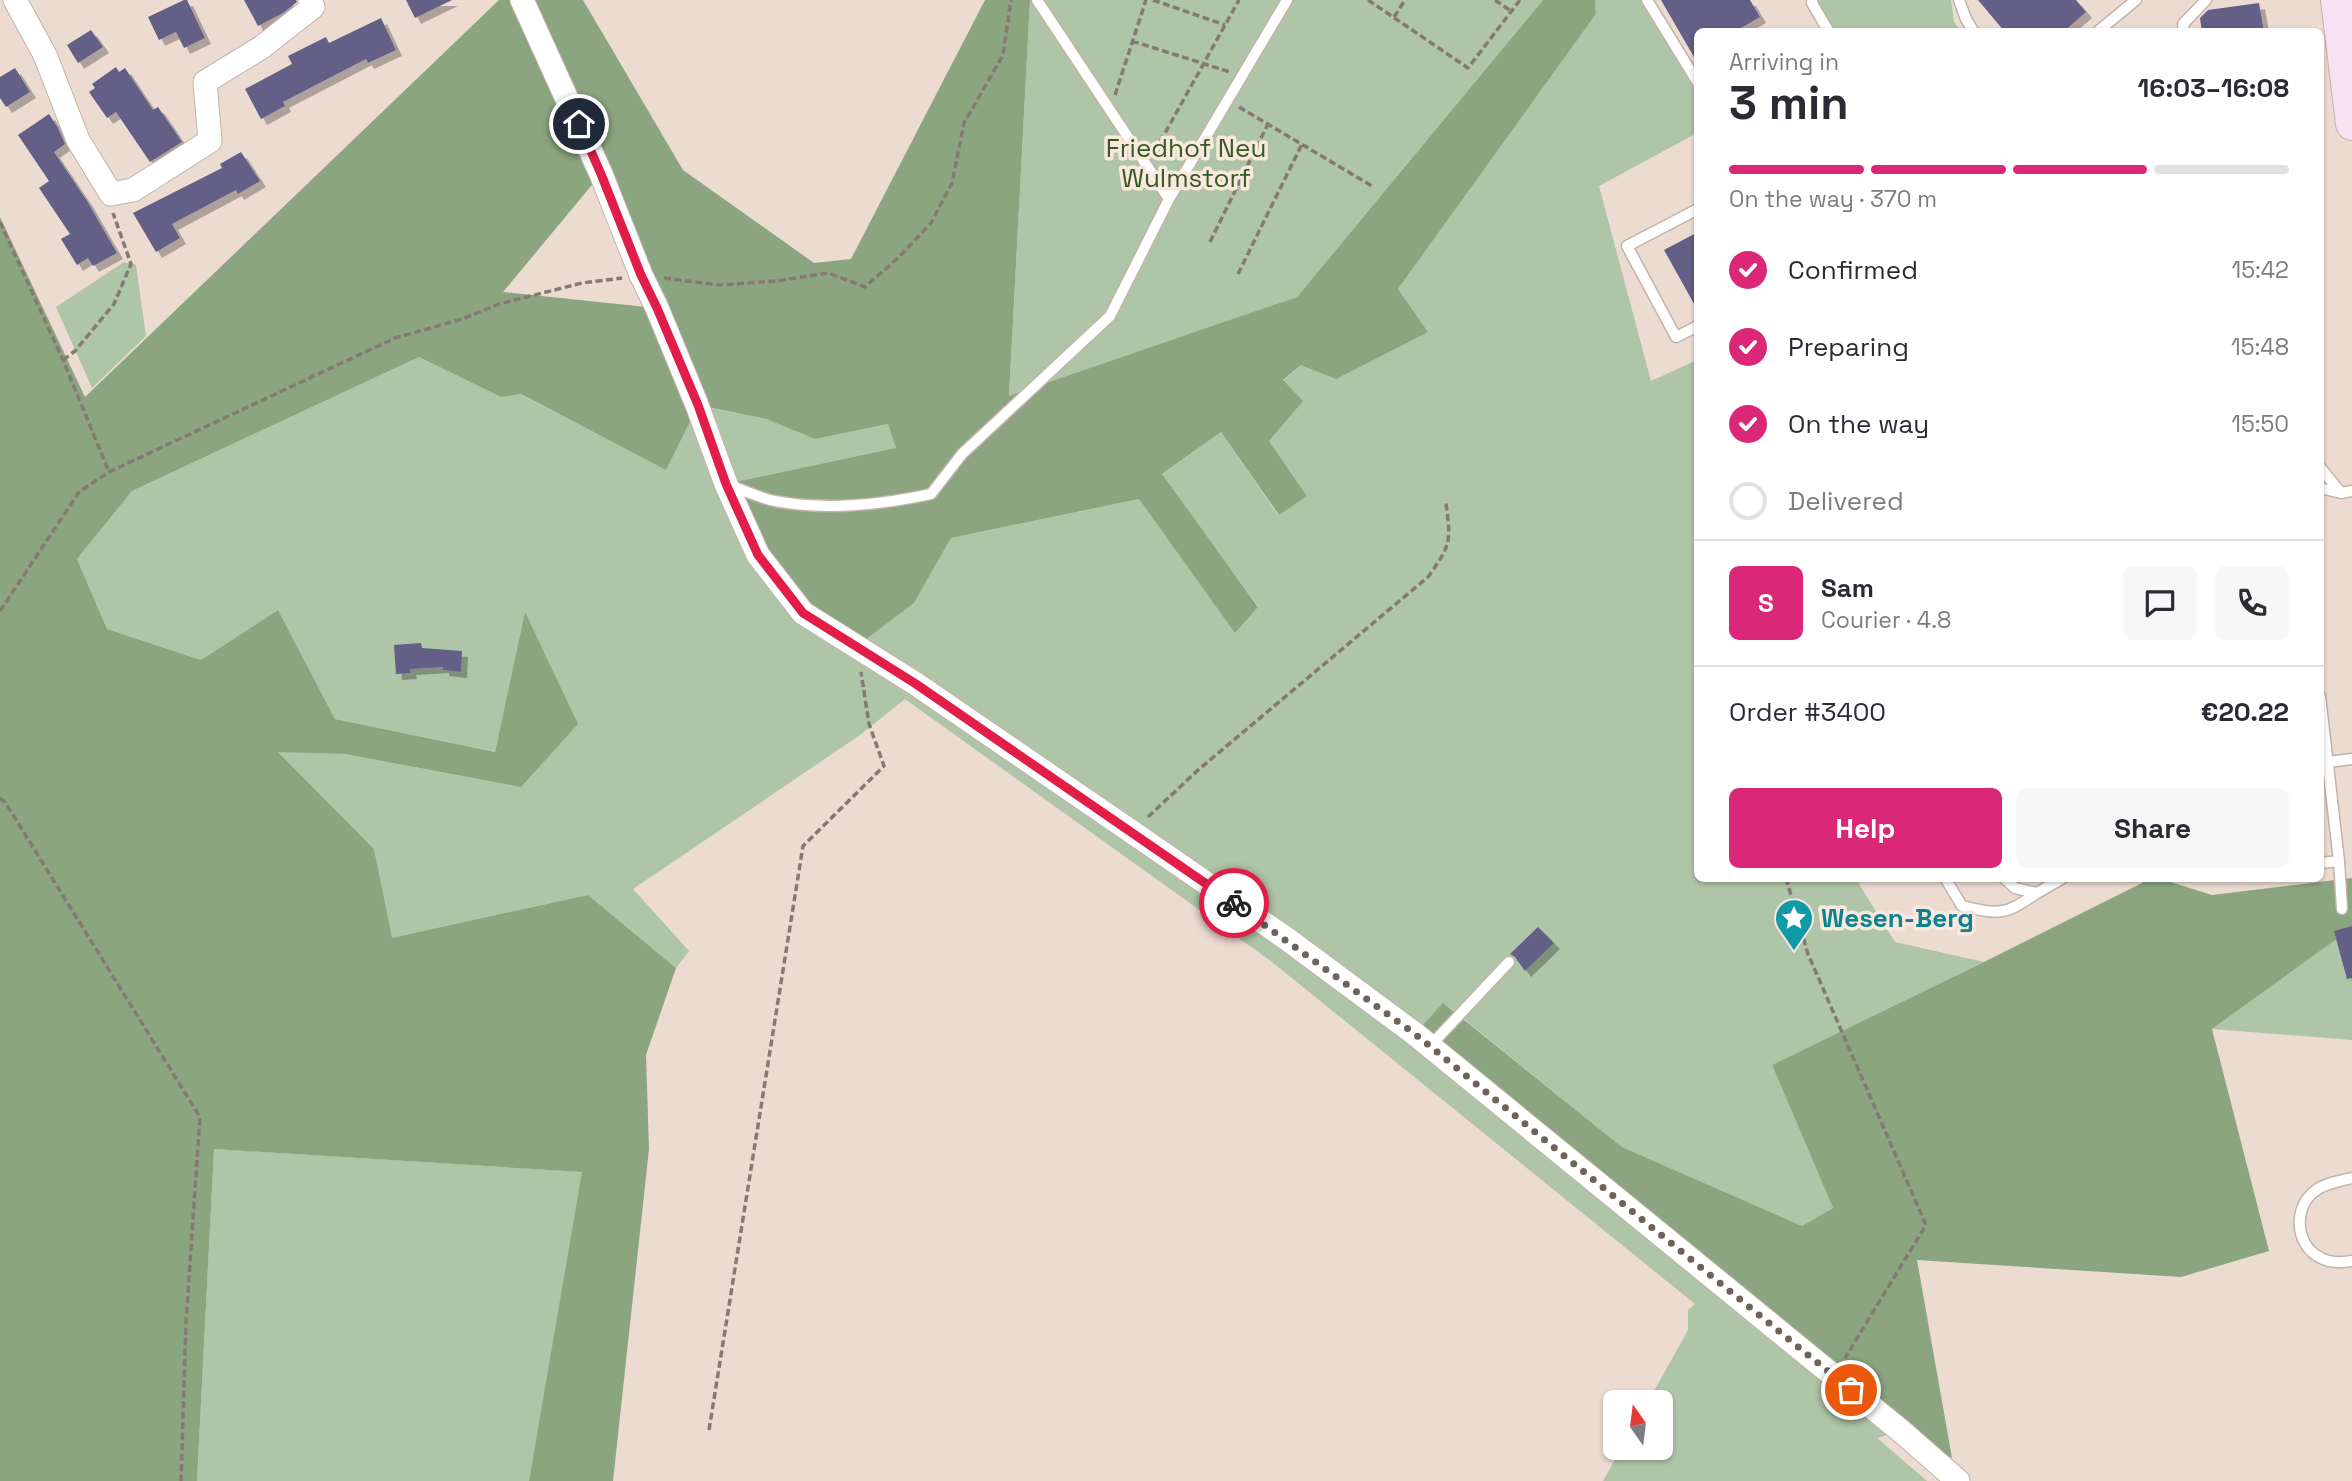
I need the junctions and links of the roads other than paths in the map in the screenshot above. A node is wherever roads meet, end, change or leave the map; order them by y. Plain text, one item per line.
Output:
1 (15, 0) edge
2 (522, 0) edge
3 (1037, 0) edge
4 (1287, 0) edge
5 (1647, 0) edge
6 (1812, 0) edge
7 (1959, 0) edge
8 (2136, 0) edge
9 (2206, 0) edge
10 (2337, 0) edge
11 (316, 2) edge
12 (1827, 28) edge
13 (1972, 28) edge
14 (2102, 28) edge
15 (2184, 28) edge
16 (1694, 76) edge
17 (2352, 124) edge
18 (1169, 199) junction
19 (1694, 211) edge
20 (1694, 328) edge
21 (2324, 471) edge
22 (726, 484) junction
23 (2324, 489) edge
24 (2346, 492) edge
25 (2324, 729) edge
26 (2352, 759) edge
27 (2328, 762) junction
28 (2339, 861) junction
29 (2324, 863) edge
30 (1947, 882) edge
31 (2008, 882) edge
32 (2056, 882) edge
33 (2037, 893) junction
34 (2342, 909) dead end
35 (1509, 962) dead end
36 (1430, 1046) junction
37 (2352, 1178) edge
38 (2352, 1261) edge
39 (1958, 1481) edge

1 - 11 street
2 - 22 street
3 - 18 lane
4 - 18 lane
5 - 16 lane
6 - 12 lane
7 - 13 lane
8 - 14 lane
9 - 15 lane
10 - 17 main road
18 - 22 lane
19 - 20 lane
21 - 24 lane
22 - 36 street
23 - 24 lane
25 - 27 lane
26 - 27 lane
27 - 28 lane
28 - 29 lane
28 - 34 lane
30 - 33 lane
31 - 33 lane
32 - 33 lane
35 - 36 lane
36 - 39 street
37 - 38 lane

